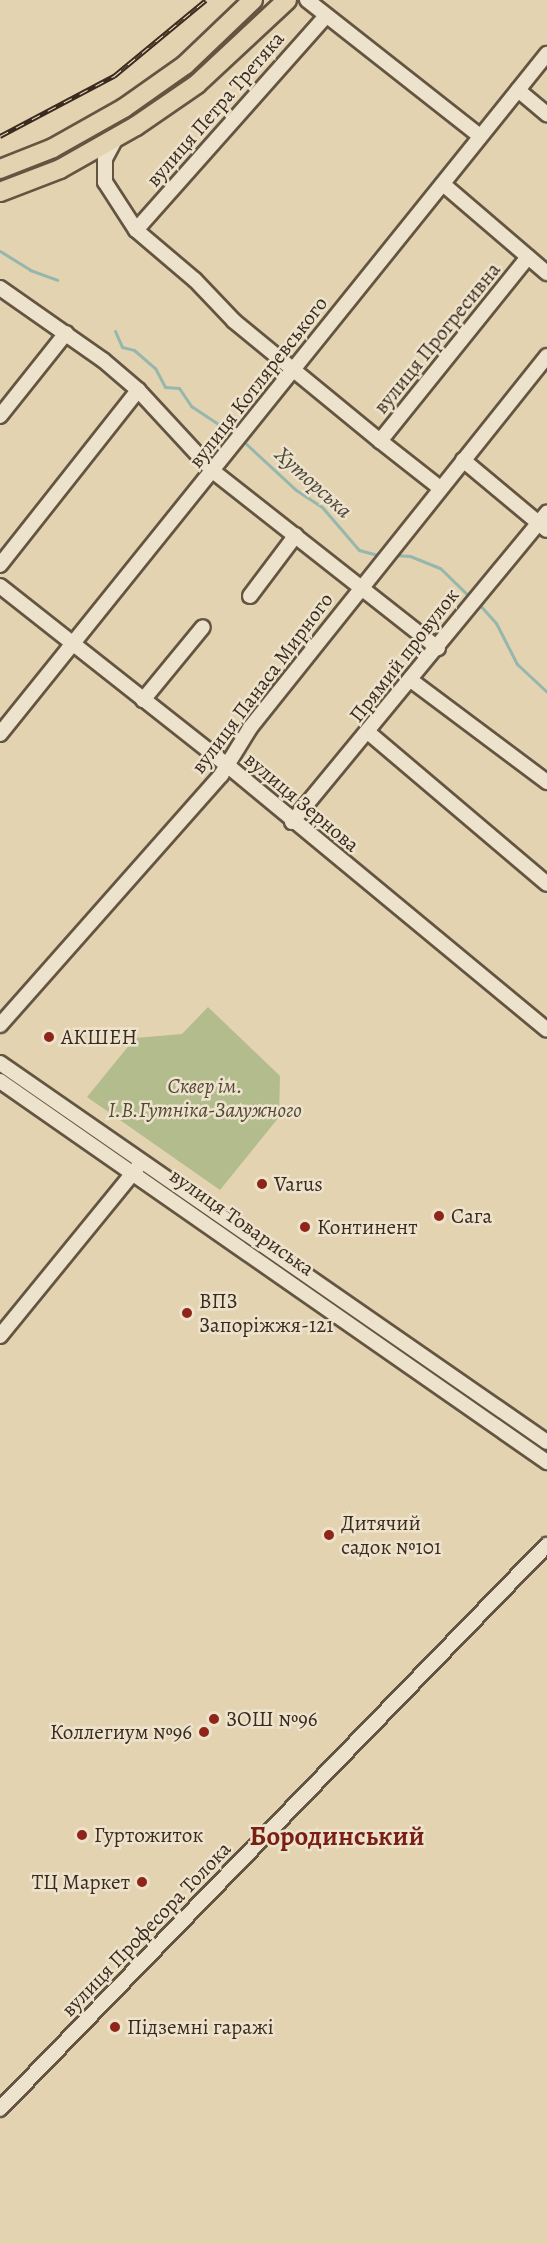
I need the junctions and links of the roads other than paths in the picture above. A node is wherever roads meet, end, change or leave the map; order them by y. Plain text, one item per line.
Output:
1 (253, 0) edge
2 (287, 0) edge
3 (307, 0) edge
4 (326, 16) junction
5 (547, 54) edge
6 (519, 90) junction
7 (547, 114) edge
8 (480, 136) junction
9 (115, 140) junction
10 (0, 169) edge
11 (443, 184) junction
12 (0, 192) edge
13 (136, 230) junction
14 (528, 257) junction
15 (547, 273) edge
16 (0, 288) edge
17 (66, 333) junction
18 (547, 356) edge
19 (294, 371) junction
20 (138, 390) junction
21 (0, 416) edge
22 (380, 441) junction
23 (463, 460) junction
24 (214, 472) junction
25 (440, 488) junction
26 (544, 522) edge
27 (296, 535) junction
28 (0, 565) edge
29 (0, 585) edge
30 (363, 586) junction
31 (250, 596) dead end
32 (203, 627) dead end
33 (74, 645) junction
34 (438, 648) junction
35 (412, 681) junction
36 (143, 700) junction
37 (369, 733) junction
38 (0, 734) edge
39 (227, 765) junction
40 (547, 782) edge
41 (292, 822) junction
42 (547, 884) edge
43 (0, 1026) edge
44 (547, 1030) edge
45 (0, 1063) edge
46 (0, 1081) edge
47 (142, 1161) junction
48 (132, 1175) junction
49 (170, 1179) junction
50 (160, 1190) junction
51 (0, 1336) edge
52 (547, 1442) edge
53 (547, 1462) edge
54 (547, 1545) edge
55 (0, 2109) edge

1 - 10 main road
2 - 9 main road
3 - 4 street
4 - 8 street
4 - 13 street, вулиця Петра Третяка
5 - 6 street, вулиця Котляревського
6 - 7 street
6 - 8 street, вулиця Котляревського
8 - 11 street, вулиця Котляревського
9 - 12 main road
9 - 13 street
11 - 14 street
11 - 19 street, вулиця Котляревського
13 - 19 street
14 - 15 street
14 - 22 street, вулиця Прогресивна
16 - 17 street
17 - 20 street
17 - 21 street
18 - 23 street, вулиця Панаса Мирного
19 - 22 street
19 - 24 street, вулиця Котляревського
20 - 24 street
20 - 28 street
22 - 25 street, вулиця Прогресивна
23 - 25 street, вулиця Панаса Мирного
23 - 26 street
24 - 27 street
24 - 33 street, вулиця Котляревського
25 - 30 street, вулиця Панаса Мирного
26 - 34 street, Прямий провулок
27 - 30 street
27 - 31 street
29 - 33 street, вулиця Зернова
30 - 34 street
30 - 39 street, вулиця Панаса Мирного
32 - 36 street
33 - 36 street, вулиця Зернова
33 - 38 street, вулиця Котляревського
34 - 35 street, Прямий провулок
35 - 37 street, Прямий провулок
35 - 40 street
36 - 39 street, вулиця Зернова
37 - 41 street, Прямий провулок
37 - 42 street
39 - 41 street, вулиця Зернова
39 - 43 street, вулиця Панаса Мирного
41 - 44 street, вулиця Зернова
45 - 47 street, вулиця Товариська
46 - 48 street, вулиця Товариська
47 - 48 street
47 - 49 street, вулиця Товариська
48 - 50 street, вулиця Товариська
48 - 51 street
49 - 50 street
49 - 52 street, вулиця Товариська
50 - 53 street, вулиця Товариська
54 - 55 street, вулиця Професора Толока

